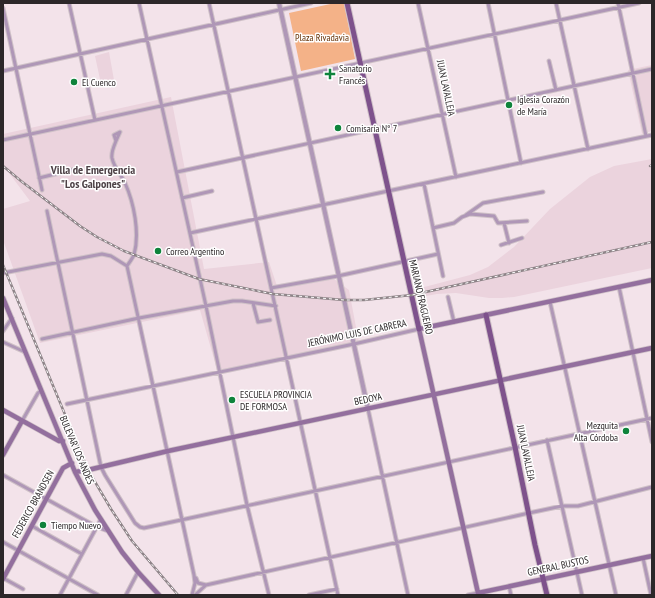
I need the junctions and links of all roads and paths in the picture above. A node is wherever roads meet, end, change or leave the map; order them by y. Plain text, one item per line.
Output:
1 (69, 3) edge
2 (139, 3) edge
3 (209, 3) edge
4 (278, 3) edge
5 (311, 3) edge
6 (347, 3) edge
7 (418, 3) edge
8 (488, 3) edge
9 (556, 3) edge
10 (639, 3) edge
11 (619, 5) edge
12 (3, 8) edge
13 (280, 10) junction
14 (560, 19) junction
15 (214, 24) junction
16 (494, 34) junction
17 (147, 38) junction
18 (428, 48) junction
19 (80, 53) junction
20 (549, 61) dead end
21 (360, 62) junction
22 (16, 68) junction
23 (652, 69) edge
24 (3, 71) edge
25 (632, 73) junction
26 (294, 77) junction
27 (574, 86) junction
28 (556, 90) junction
29 (228, 91) junction
30 (508, 100) junction
31 (162, 106) junction
32 (442, 114) junction
33 (94, 120) junction
34 (375, 129) junction
35 (29, 134) junction
36 (652, 135) edge
37 (646, 136) junction
38 (3, 140) edge
39 (116, 141) dead end
40 (309, 144) junction
41 (588, 149) junction
42 (243, 158) junction
43 (521, 163) junction
44 (76, 169) dead end
45 (177, 172) junction
46 (456, 177) junction
47 (39, 178) junction
48 (424, 184) junction
49 (42, 190) dead end
50 (212, 191) dead end
51 (388, 191) junction
52 (543, 192) dead end
53 (182, 198) junction
54 (323, 205) junction
55 (47, 211) dead end
56 (465, 216) junction
57 (256, 219) junction
58 (527, 221) dead end
59 (504, 223) junction
60 (434, 228) junction
61 (190, 233) junction
62 (522, 238) dead end
63 (509, 243) junction
64 (501, 245) dead end
65 (438, 254) junction
66 (404, 261) junction
67 (58, 263) junction
68 (127, 266) junction
69 (3, 273) edge
70 (338, 276) junction
71 (443, 276) dead end
72 (652, 280) edge
73 (619, 287) junction
74 (271, 288) junction
75 (448, 297) dead end
76 (3, 298) edge
77 (550, 302) junction
78 (254, 303) junction
79 (206, 306) junction
80 (276, 306) junction
81 (486, 315) junction
82 (12, 318) junction
83 (139, 318) junction
84 (270, 320) dead end
85 (454, 322) junction
86 (419, 329) junction
87 (3, 332) edge
88 (73, 332) junction
89 (42, 339) dead end
90 (3, 342) edge
91 (354, 344) junction
92 (652, 348) edge
93 (26, 352) junction
94 (632, 352) junction
95 (286, 357) junction
96 (564, 366) junction
97 (220, 372) junction
98 (500, 380) junction
99 (154, 385) junction
100 (42, 390) junction
101 (434, 394) junction
102 (86, 401) junction
103 (67, 404) dead end
104 (368, 409) junction
105 (3, 410) edge
106 (652, 418) edge
107 (647, 419) junction
108 (22, 421) junction
109 (301, 423) junction
110 (580, 433) junction
111 (234, 438) junction
112 (547, 440) junction
113 (63, 441) junction
114 (652, 442) edge
115 (515, 447) junction
116 (168, 452) junction
117 (3, 455) edge
118 (450, 462) junction
119 (72, 463) junction
120 (101, 466) junction
121 (88, 470) junction
122 (75, 472) junction
123 (3, 474) edge
124 (382, 476) junction
125 (78, 478) junction
126 (652, 487) edge
127 (316, 490) junction
128 (46, 499) junction
129 (595, 502) junction
130 (247, 505) junction
131 (562, 506) junction
132 (529, 513) junction
133 (101, 519) junction
134 (182, 519) junction
135 (32, 526) junction
136 (97, 527) junction
137 (463, 528) junction
138 (108, 531) junction
139 (3, 542) edge
140 (396, 543) junction
141 (18, 550) junction
142 (82, 554) junction
143 (652, 556) edge
144 (330, 558) junction
145 (643, 558) junction
146 (609, 565) junction
147 (138, 572) junction
148 (263, 572) junction
149 (577, 572) junction
150 (194, 575) junction
151 (3, 578) edge
152 (68, 579) junction
153 (542, 579) junction
154 (206, 585) junction
155 (509, 586) junction
156 (337, 588) junction
157 (23, 589) dead end
158 (479, 594) edge
159 (60, 595) edge
160 (98, 595) edge
161 (126, 595) edge
162 (159, 595) edge
163 (193, 595) edge
164 (269, 595) edge
165 (309, 595) edge
166 (338, 595) edge
167 (408, 595) edge
168 (468, 595) edge
169 (511, 595) edge
170 (547, 595) edge
171 (582, 595) edge
172 (616, 595) edge
173 (651, 595) edge

1 - 19 street
2 - 17 street
3 - 15 street
4 - 13 street
5 - 13 street
6 - 21 main road, MARIANO FRAGUEIRO
7 - 18 street, JUAN LAVALLEJA
8 - 16 street
9 - 14 street
10 - 11 street
11 - 14 street
11 - 25 street
12 - 22 street
13 - 15 street
13 - 26 street
14 - 16 street
14 - 27 street
15 - 17 street
15 - 29 street
16 - 18 street
16 - 30 street
17 - 19 street
17 - 31 street
18 - 21 street
18 - 32 street, JUAN LAVALLEJA
19 - 22 street
19 - 33 street
20 - 28 street
21 - 26 street
21 - 34 main road, MARIANO FRAGUEIRO
22 - 24 street
22 - 35 street
23 - 25 street
25 - 27 street
25 - 37 street
26 - 29 street
26 - 40 street
27 - 28 street
27 - 41 street
28 - 30 street
29 - 31 street
29 - 42 street
30 - 32 street
30 - 43 street
31 - 33 street
31 - 45 street
32 - 34 street
32 - 46 street, JUAN LAVALLEJA
33 - 35 street
34 - 40 street
34 - 51 main road, MARIANO FRAGUEIRO
35 - 38 street
35 - 47 street
36 - 37 street
37 - 41 street
39 - 68 street
40 - 42 street
40 - 54 street
41 - 43 street
42 - 45 street
42 - 57 street
43 - 46 street
44 - 47 street
45 - 53 street
46 - 48 street
47 - 49 street
48 - 51 street
48 - 60 street
50 - 53 street
51 - 54 street
51 - 66 main road, MARIANO FRAGUEIRO
52 - 56 street
53 - 61 street
54 - 57 street
54 - 70 street
55 - 67 street
56 - 59 street
56 - 60 street
57 - 61 street
57 - 74 street
58 - 59 street
59 - 63 street
60 - 65 street
61 - 79 street
62 - 63 street
63 - 64 street
65 - 66 street
65 - 71 street
66 - 70 street
66 - 86 main road, MARIANO FRAGUEIRO
67 - 68 street
67 - 69 street
67 - 88 street
68 - 83 street
70 - 74 street
70 - 91 street
72 - 73 main road, JERÓNIMO LUIS DE CABRERA
73 - 77 main road, JERÓNIMO LUIS DE CABRERA
73 - 94 street
74 - 80 street
75 - 85 street
76 - 82 main road, BULEVAR LOS ANDES
77 - 81 main road, JERÓNIMO LUIS DE CABRERA
77 - 96 street
78 - 79 street
78 - 80 street
78 - 84 street
79 - 83 street
79 - 97 street
80 - 95 street
81 - 85 main road, JERÓNIMO LUIS DE CABRERA
81 - 98 main road, JUAN LAVALLEJA
82 - 87 street
82 - 93 main road, BULEVAR LOS ANDES
83 - 88 street
83 - 99 street
85 - 86 main road, JERÓNIMO LUIS DE CABRERA
86 - 91 street, JERÓNIMO LUIS DE CABRERA
86 - 101 main road, MARIANO FRAGUEIRO
88 - 89 street
88 - 102 street
90 - 93 street
91 - 95 street, JERÓNIMO LUIS DE CABRERA
91 - 104 street
92 - 94 main road, BEDOYA
93 - 100 main road, BULEVAR LOS ANDES
94 - 96 main road, BEDOYA
94 - 107 street
95 - 97 street, JERÓNIMO LUIS DE CABRERA
95 - 109 street
96 - 98 main road, BEDOYA
96 - 110 street
97 - 99 street, JERÓNIMO LUIS DE CABRERA
97 - 111 street
98 - 101 main road, BEDOYA
98 - 115 main road, JUAN LAVALLEJA
99 - 102 street, JERÓNIMO LUIS DE CABRERA
99 - 116 street
100 - 108 street
100 - 113 main road, BULEVAR LOS ANDES
101 - 104 main road, BEDOYA
101 - 118 main road, MARIANO FRAGUEIRO
102 - 103 street, JERÓNIMO LUIS DE CABRERA
102 - 120 street
104 - 109 main road, BEDOYA
104 - 124 street
105 - 108 main road
106 - 107 street
107 - 110 street
107 - 114 street
108 - 113 main road
108 - 117 main road
109 - 111 main road, BEDOYA
109 - 127 street
110 - 112 street
110 - 129 street
111 - 116 main road, BEDOYA
111 - 130 street
112 - 115 street
112 - 131 street
113 - 119 main road, BULEVAR LOS ANDES
115 - 118 street
115 - 132 main road, JUAN LAVALLEJA
116 - 120 main road, BEDOYA
116 - 134 street
118 - 124 street
118 - 137 main road, MARIANO FRAGUEIRO
119 - 122 main road, BULEVAR LOS ANDES
119 - 128 main road, FEDERICO BRANDSEN
120 - 121 main road, BEDOYA
120 - 134 street
121 - 122 main road, BEDOYA
121 - 125 main road, BEDOYA
122 - 125 main road, BULEVAR LOS ANDES
123 - 128 street
124 - 127 street
124 - 140 street
125 - 133 main road, BULEVAR LOS ANDES
126 - 129 street
127 - 130 street
127 - 144 street
128 - 135 main road, FEDERICO BRANDSEN
128 - 136 street
129 - 131 street
129 - 146 street
130 - 134 street
130 - 148 street
131 - 132 street
131 - 149 street
132 - 137 street
132 - 153 main road, JUAN LAVALLEJA
133 - 136 street
133 - 138 main road, BULEVAR LOS ANDES
134 - 150 street
135 - 141 main road, FEDERICO BRANDSEN
135 - 142 street
136 - 138 street
136 - 142 street
137 - 140 street
137 - 158 main road, MARIANO FRAGUEIRO
138 - 147 main road, BULEVAR LOS ANDES
139 - 141 street
140 - 144 street
140 - 167 street
141 - 151 main road, FEDERICO BRANDSEN
141 - 152 street
142 - 152 street
143 - 145 main road, GENERAL BUSTOS
144 - 148 street
144 - 156 street
145 - 146 main road, GENERAL BUSTOS
145 - 173 street
146 - 149 main road, GENERAL BUSTOS
146 - 172 street
147 - 161 street
147 - 162 main road, BULEVAR LOS ANDES
148 - 154 street
148 - 164 street
149 - 153 main road, GENERAL BUSTOS
149 - 171 street
150 - 154 street
150 - 163 street
151 - 157 street
152 - 159 street
152 - 160 street
153 - 155 main road, GENERAL BUSTOS
153 - 170 main road, JUAN LAVALLEJA
154 - 163 street
155 - 158 main road, GENERAL BUSTOS
155 - 169 street
156 - 165 street
156 - 166 street
158 - 168 street, GENERAL BUSTOS

